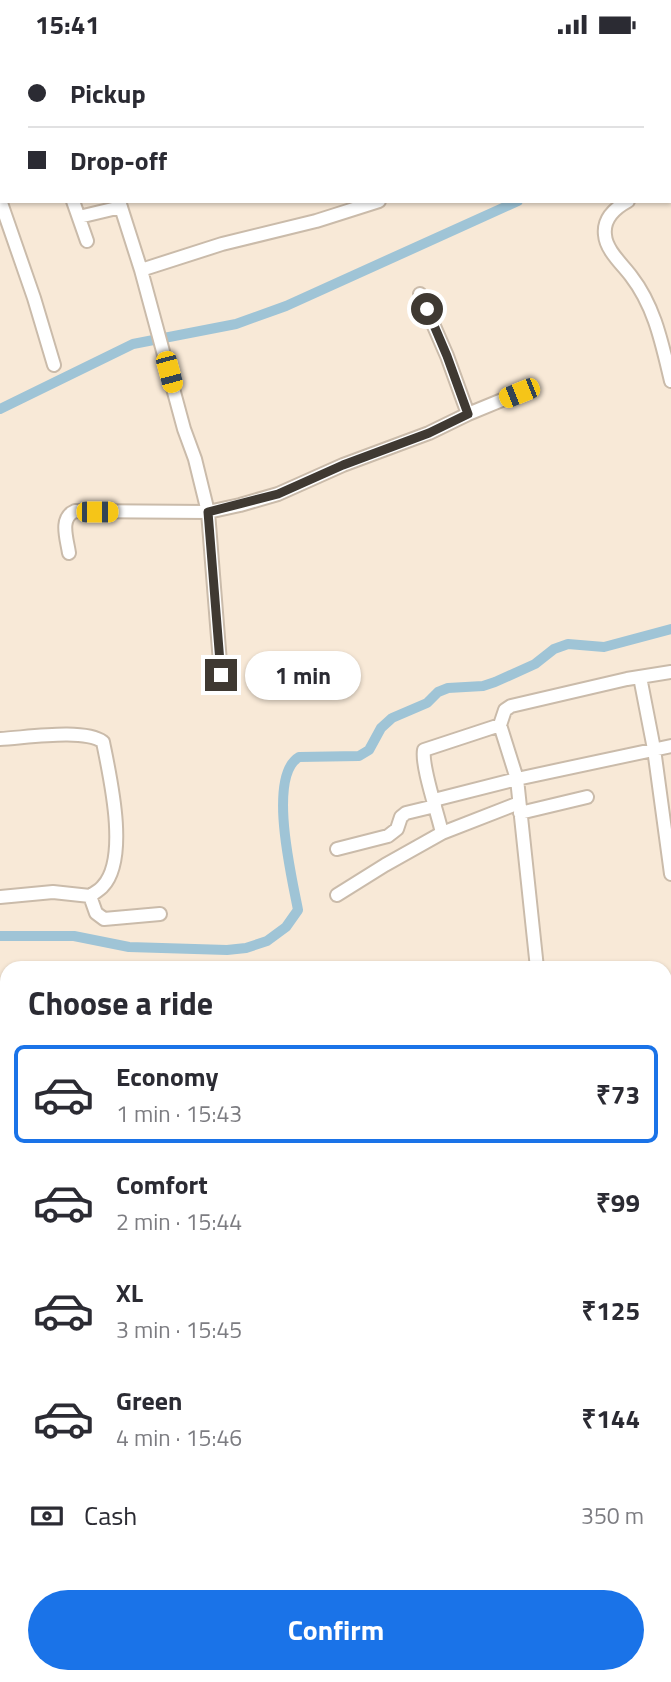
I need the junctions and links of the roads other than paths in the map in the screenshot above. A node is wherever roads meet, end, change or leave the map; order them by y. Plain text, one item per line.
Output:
1 (1, 203) edge
2 (74, 203) edge
3 (373, 203) edge
4 (625, 203) edge
5 (120, 204) edge
6 (79, 217) junction
7 (88, 241) dead end
8 (141, 270) junction
9 (420, 294) dead end
10 (54, 365) dead end
11 (671, 381) edge
12 (519, 393) dead end
13 (468, 414) junction
14 (208, 512) junction
15 (69, 553) dead end
16 (671, 672) edge
17 (221, 675) dead end
18 (639, 677) junction
19 (500, 725) junction
20 (0, 739) edge
21 (671, 746) edge
22 (654, 750) junction
23 (517, 779) junction
24 (587, 797) dead end
25 (435, 803) junction
26 (520, 808) junction
27 (443, 833) junction
28 (337, 849) dead end
29 (671, 874) edge
30 (337, 895) dead end
31 (90, 896) junction
32 (0, 897) edge
33 (160, 914) dead end
34 (536, 961) edge

1 - 10 street
2 - 6 street
3 - 8 street
4 - 11 street
5 - 6 street
5 - 8 street
6 - 7 street
8 - 14 street
9 - 13 street
12 - 13 street
13 - 14 street
14 - 15 street
14 - 17 street
16 - 18 street
18 - 19 street
18 - 22 street
19 - 23 street
19 - 25 street
20 - 31 street
21 - 22 street
22 - 23 street
22 - 29 street
23 - 25 street
23 - 26 street
24 - 26 street
25 - 27 street
25 - 28 street
26 - 27 street
26 - 34 street
27 - 30 street
31 - 32 street
31 - 33 street

